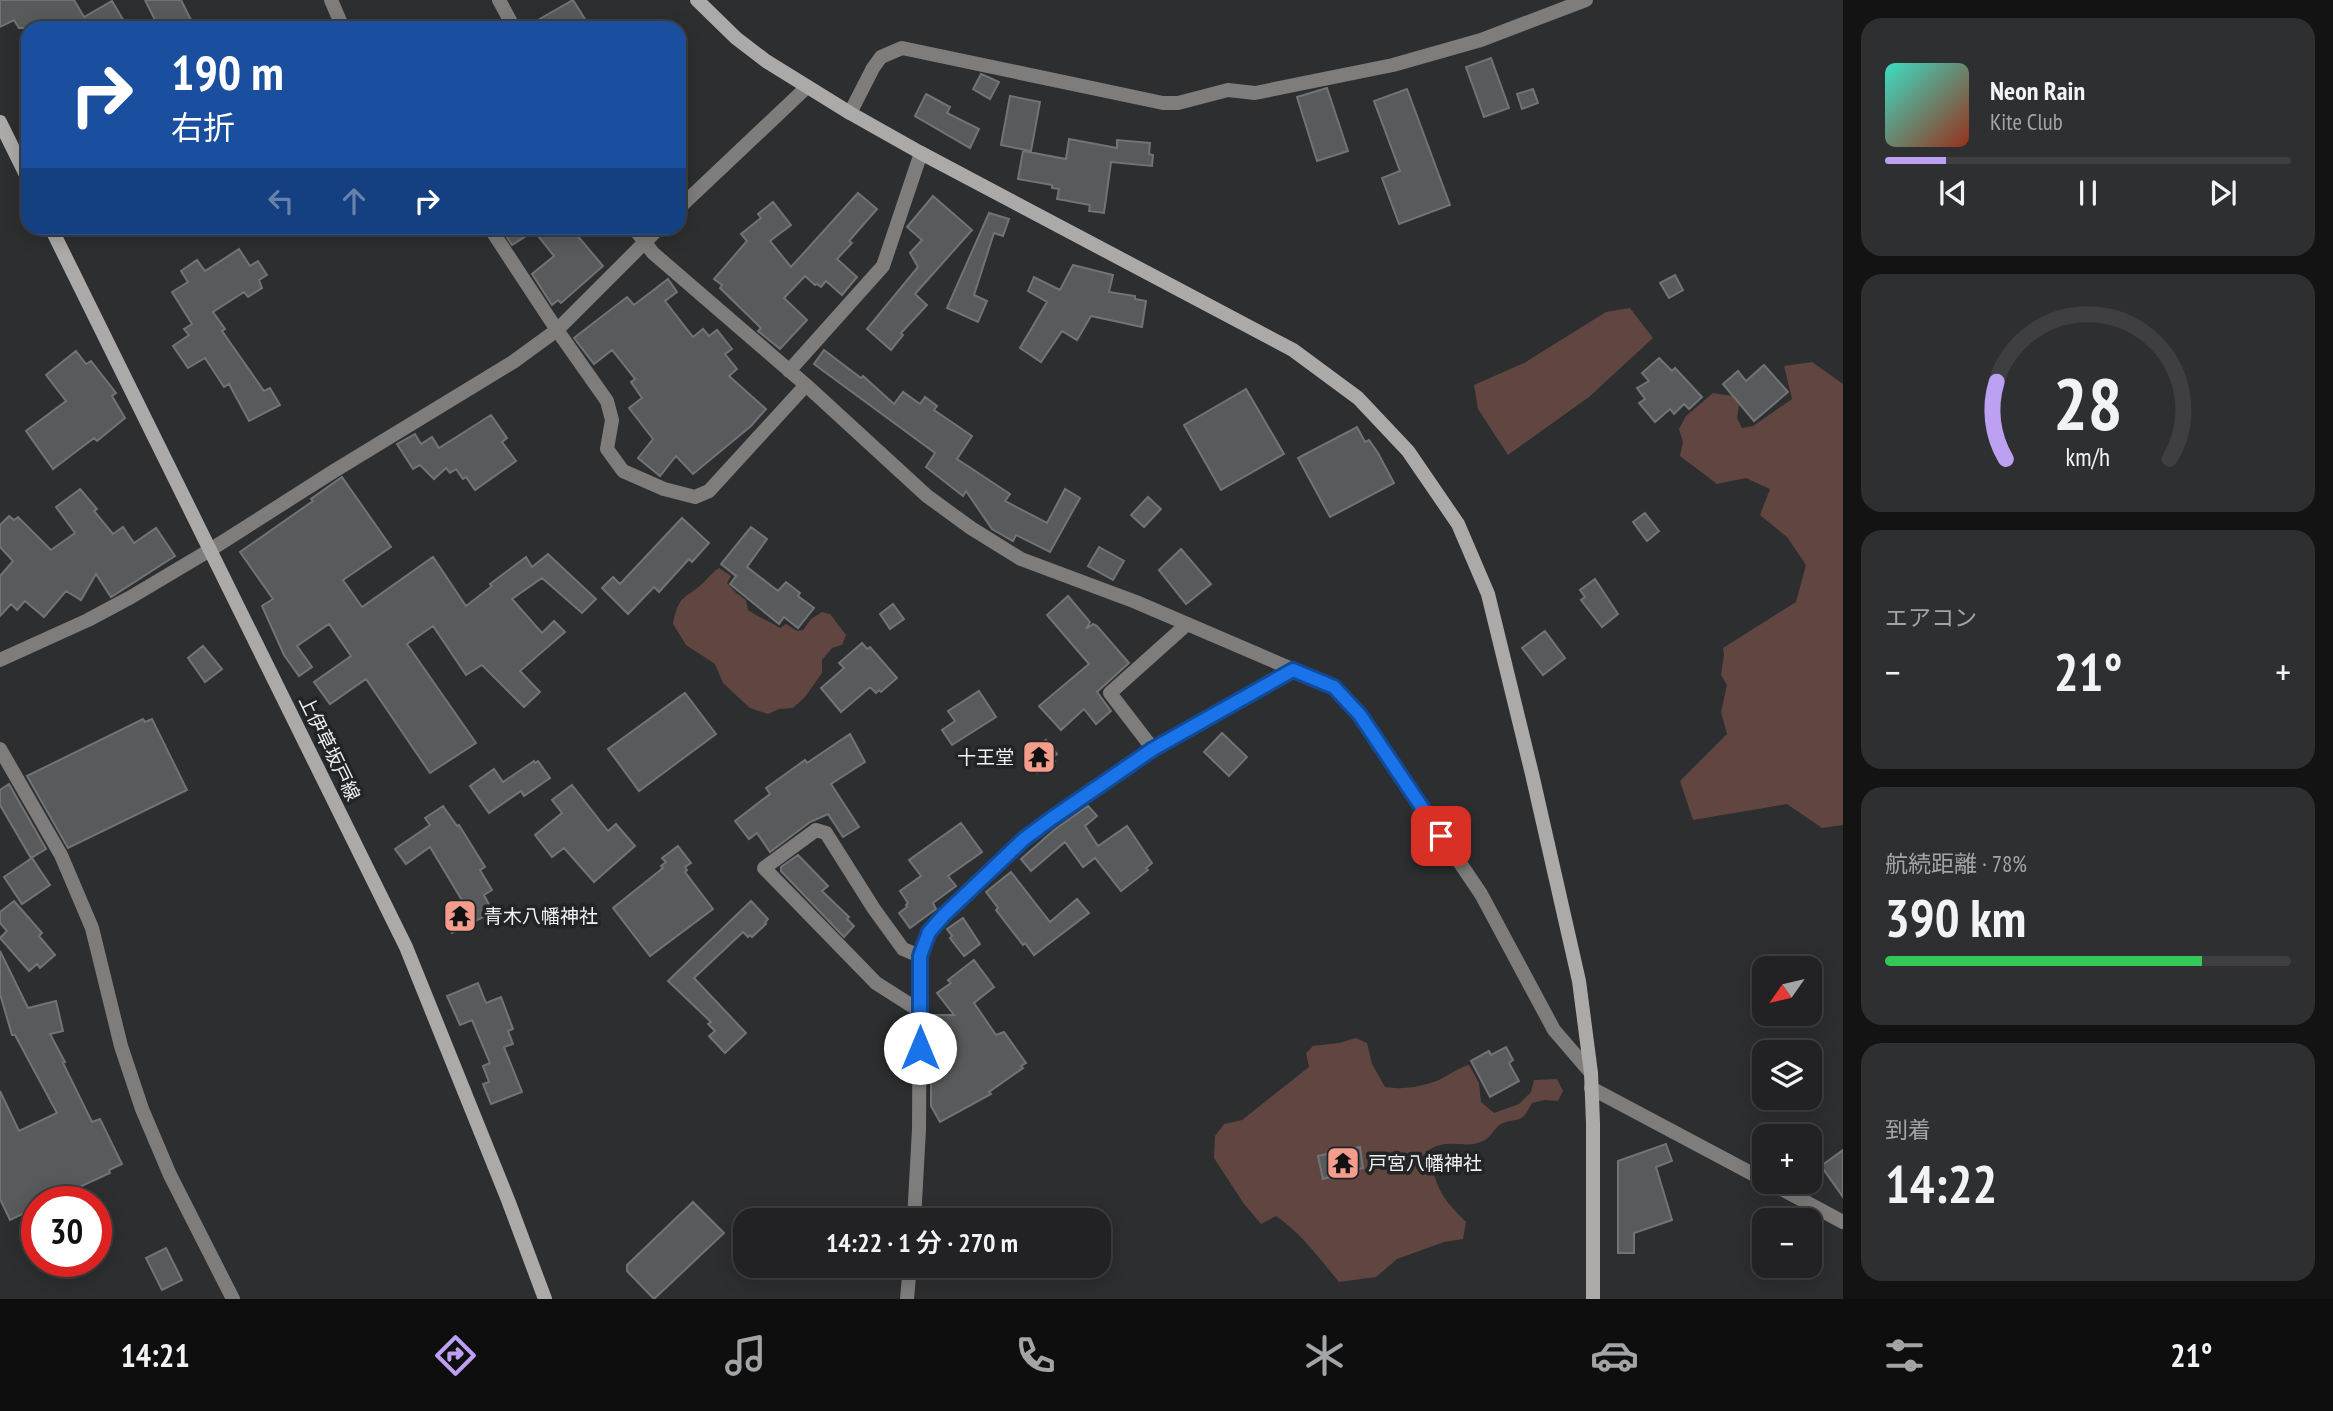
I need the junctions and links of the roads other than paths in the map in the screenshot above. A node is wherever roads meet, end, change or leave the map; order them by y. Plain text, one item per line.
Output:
1 (331, 0) edge
2 (499, 0) edge
3 (696, 0) edge
4 (1586, 0) edge
5 (339, 21) edge
6 (510, 21) edge
7 (807, 87) junction
8 (850, 113) junction
9 (0, 122) edge
10 (921, 153) junction
11 (21, 165) edge
12 (686, 201) edge
13 (54, 235) edge
14 (495, 235) edge
15 (639, 235) edge
16 (652, 235) edge
17 (644, 243) junction
18 (557, 330) junction
19 (789, 371) junction
20 (806, 385) junction
21 (211, 550) junction
22 (1186, 625) junction
23 (0, 660) edge
24 (1293, 670) junction
25 (1153, 749) junction
26 (0, 750) edge
27 (920, 956) junction
28 (920, 1011) junction
29 (1591, 1081) junction
30 (1752, 1173) edge
31 (1791, 1194) edge
32 (915, 1208) edge
33 (1843, 1222) edge
34 (909, 1278) edge
35 (233, 1299) edge
36 (545, 1299) edge
37 (907, 1299) edge
38 (1593, 1299) edge

1 - 5 street
2 - 6 street
3 - 7 street
4 - 8 street
7 - 8 street
7 - 12 street
8 - 10 street
9 - 11 street
10 - 19 street
10 - 29 street
13 - 21 street, 上伊草坂戸線
14 - 18 street
15 - 17 street
16 - 17 street
17 - 18 street
17 - 19 street
18 - 20 street
18 - 21 street
19 - 20 street
20 - 22 street
21 - 23 street
21 - 36 street, 上伊草坂戸線
22 - 24 street
22 - 25 street
24 - 25 street
24 - 29 street
25 - 27 street
26 - 35 street
27 - 28 street
27 - 28 street
28 - 32 street
29 - 30 street
29 - 38 street
31 - 33 street
34 - 37 street

